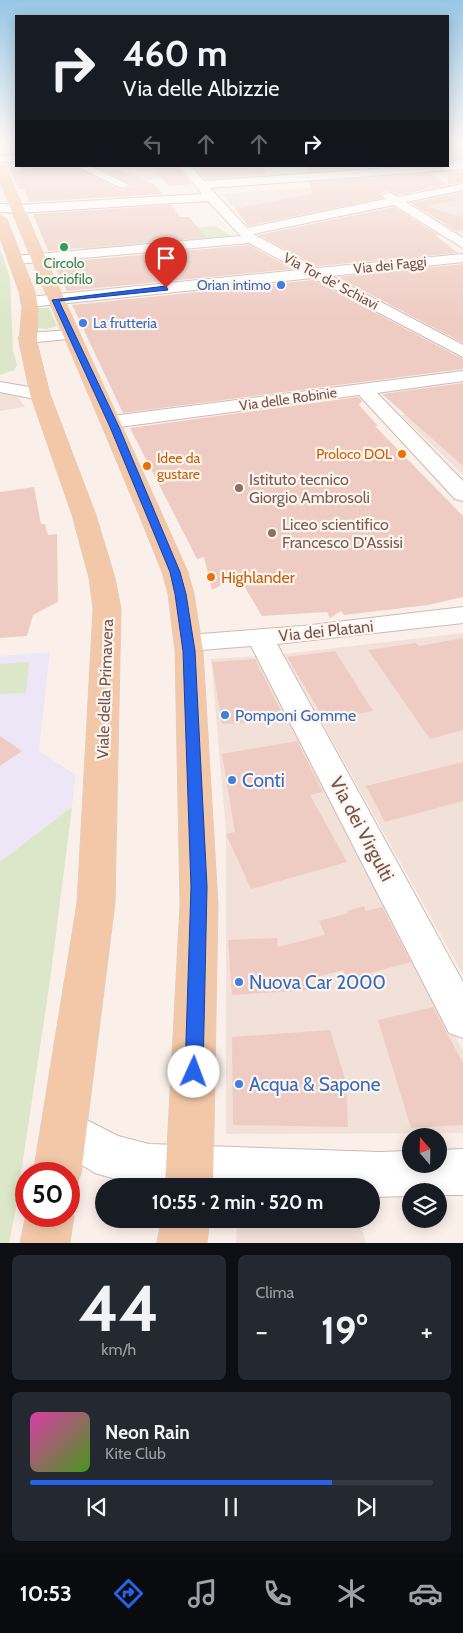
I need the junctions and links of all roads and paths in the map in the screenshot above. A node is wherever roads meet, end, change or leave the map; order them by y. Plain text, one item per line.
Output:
1 (16, 203) edge
2 (71, 203) edge
3 (218, 203) edge
4 (388, 203) edge
5 (399, 203) edge
6 (0, 208) edge
7 (18, 209) junction
8 (0, 219) edge
9 (248, 236) junction
10 (463, 244) edge
11 (154, 247) junction
12 (38, 258) junction
13 (463, 258) edge
14 (16, 260) junction
15 (164, 261) dead end
16 (316, 273) junction
17 (55, 300) junction
18 (29, 302) junction
19 (72, 335) junction
20 (27, 338) junction
21 (463, 352) edge
22 (32, 364) junction
23 (463, 376) edge
24 (0, 378) edge
25 (0, 387) edge
26 (363, 389) junction
27 (40, 394) junction
28 (112, 422) junction
29 (463, 494) edge
30 (463, 614) edge
31 (260, 638) junction
32 (188, 643) junction
33 (463, 1020) edge
34 (61, 1152) edge
35 (463, 1172) edge
36 (190, 1177) edge
37 (48, 1227) edge
38 (184, 1228) edge
39 (45, 1243) edge
40 (182, 1243) edge

1 - 7 main road
2 - 7 street
3 - 9 street, Via Tor de' Schiavi
4 - 9 street
5 - 10 street
6 - 7 street
7 - 12 main road
8 - 14 main road, Viale della Primavera
9 - 11 street
9 - 16 street, Via Tor de' Schiavi
11 - 12 street
11 - 15 street
12 - 14 street
12 - 17 main road
13 - 16 street, Via dei Faggi
14 - 18 main road, Viale della Primavera
16 - 17 street, Via dei Faggi
16 - 21 street, Via Tor de' Schiavi
17 - 18 street, Via dei Faggi
17 - 19 main road
18 - 20 main road, Viale della Primavera
19 - 20 street
19 - 28 main road
20 - 22 main road, Viale della Primavera
22 - 24 street
22 - 27 main road, Viale della Primavera
23 - 26 street, Via delle Robinie
25 - 27 street
26 - 28 street, Via delle Robinie
26 - 29 street
27 - 34 main road, Viale della Primavera
28 - 32 main road
30 - 31 street, Via dei Platani
31 - 32 street, Via dei Platani
31 - 33 street, Via dei Virgulti
32 - 36 main road
34 - 36 street
35 - 36 street
37 - 39 main road
38 - 40 main road

